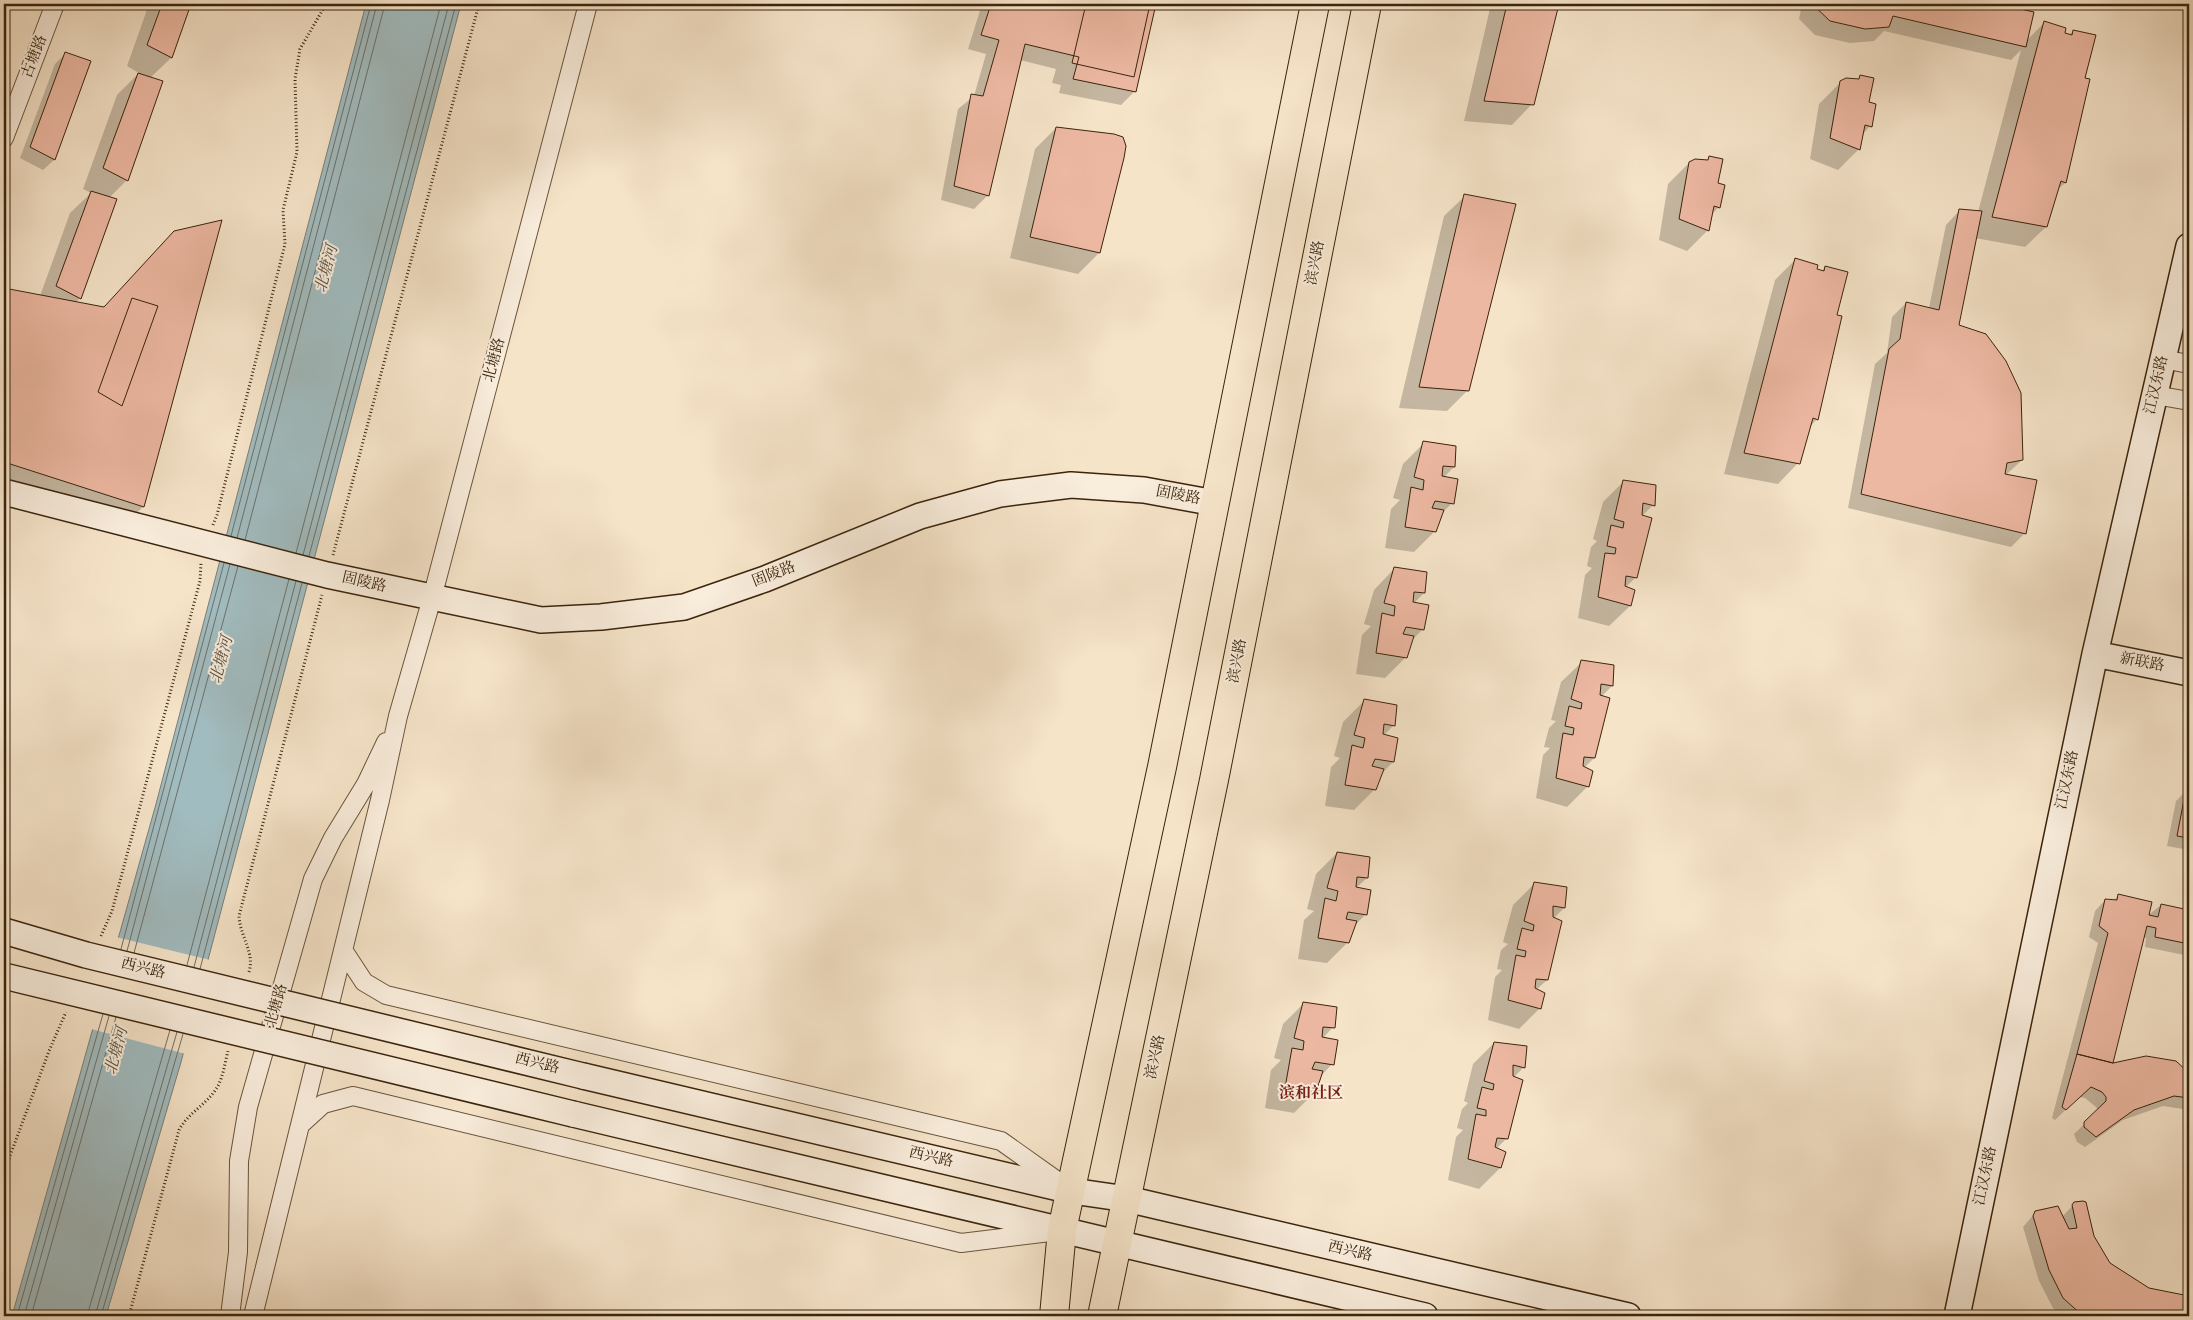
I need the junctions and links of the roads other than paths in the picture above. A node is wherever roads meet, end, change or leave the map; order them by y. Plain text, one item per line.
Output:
1 (55, 4) edge
2 (588, 4) edge
3 (1315, 4) edge
4 (1367, 4) edge
5 (4, 138) edge
6 (2189, 246) edge
7 (2162, 359) junction
8 (2189, 364) edge
9 (2155, 395) junction
10 (2189, 401) edge
11 (4, 492) edge
12 (1215, 503) junction
13 (432, 598) junction
14 (2094, 654) junction
15 (2189, 673) edge
16 (398, 716) junction
17 (4, 931) edge
18 (343, 950) junction
19 (4, 976) edge
20 (300, 1125) junction
21 (1072, 1191) junction
22 (1127, 1199) junction
23 (1062, 1230) junction
24 (1115, 1244) junction
25 (230, 1316) edge
26 (253, 1316) edge
27 (1054, 1316) edge
28 (1102, 1316) edge
29 (1425, 1316) edge
30 (1628, 1316) edge
31 (1957, 1316) edge

1 - 5 street, 古塘路
2 - 13 street, 北塘路
3 - 12 main road
4 - 22 main road, 滨兴路
6 - 7 main road, 江汉东路
7 - 8 street
7 - 9 main road, 江汉东路
9 - 10 street
9 - 14 main road, 江汉东路
11 - 13 main road, 固陵路
12 - 13 main road, 固陵路
12 - 21 main road
13 - 16 street, 北塘路
14 - 15 main road, 新联路
14 - 31 main road, 江汉东路
16 - 18 street, 北塘路
16 - 25 street, 北塘路
17 - 21 main road, 西兴路, bridge
18 - 20 street, 北塘路
18 - 21 street, 西兴路
19 - 23 main road, bridge
20 - 23 street
20 - 26 street, 北塘路
21 - 22 main road, 西兴路
21 - 23 main road
22 - 24 main road, 滨兴路
22 - 30 main road, 西兴路
23 - 24 main road
23 - 27 main road
24 - 28 main road, 滨兴路
24 - 29 main road

